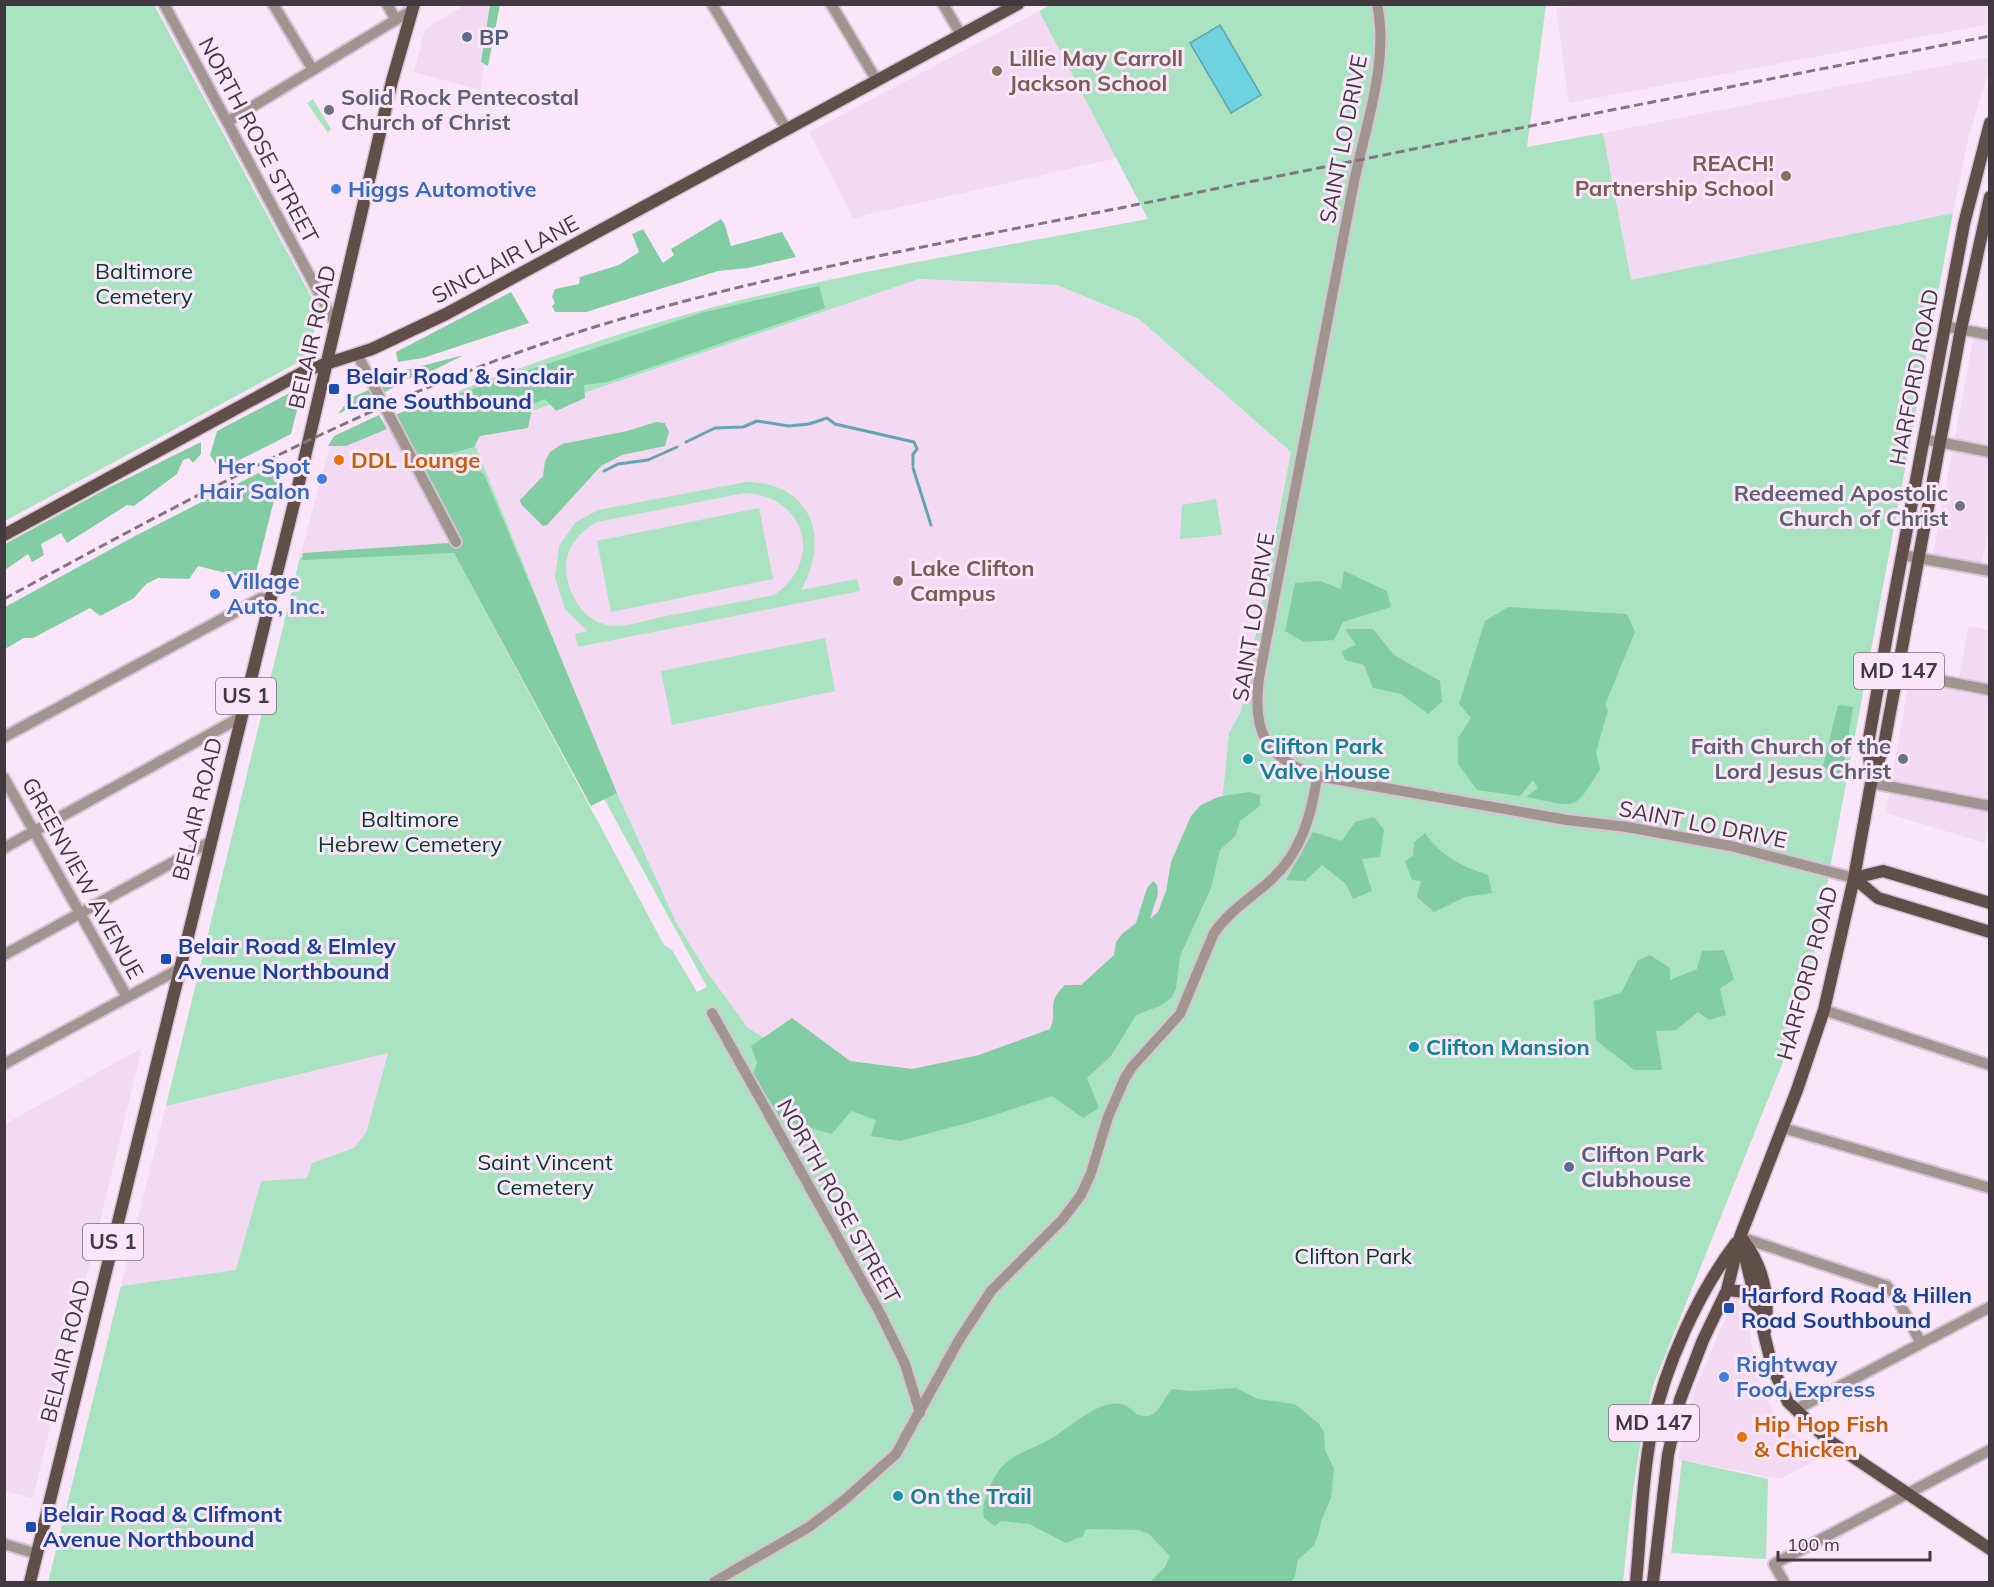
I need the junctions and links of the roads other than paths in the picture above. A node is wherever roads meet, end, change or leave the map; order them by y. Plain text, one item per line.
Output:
1 (164, 4) edge
2 (273, 4) edge
3 (387, 4) edge
4 (712, 4) edge
5 (831, 4) edge
6 (943, 4) edge
7 (1018, 4) edge
8 (1377, 4) edge
9 (416, 6) edge
10 (396, 20) junction
11 (961, 35) junction
12 (313, 70) junction
13 (878, 81) junction
14 (227, 122) junction
15 (1989, 123) edge
16 (787, 130) junction
17 (1989, 197) edge
18 (336, 325) junction
19 (1944, 326) junction
20 (1961, 329) junction
21 (1989, 335) edge
22 (357, 354) junction
23 (327, 362) junction
24 (1923, 439) junction
25 (1941, 442) junction
26 (1989, 452) edge
27 (4, 535) edge
28 (456, 542) dead end
29 (1902, 555) junction
30 (1919, 558) junction
31 (1989, 571) edge
32 (270, 600) junction
33 (1881, 669) junction
34 (1899, 673) junction
35 (1989, 690) edge
36 (241, 717) junction
37 (4, 737) edge
38 (1317, 776) junction
39 (4, 778) edge
40 (1871, 783) junction
41 (1989, 806) edge
42 (34, 831) junction
43 (210, 842) junction
44 (4, 848) edge
45 (1854, 878) junction
46 (1989, 903) edge
47 (80, 914) junction
48 (1989, 932) edge
49 (4, 955) edge
50 (181, 968) junction
51 (127, 998) junction
52 (1824, 1010) junction
53 (712, 1013) dead end
54 (4, 1064) edge
55 (1989, 1065) edge
56 (1783, 1128) junction
57 (1989, 1188) edge
58 (1740, 1237) junction
59 (1727, 1290) junction
60 (1756, 1305) junction
61 (1989, 1307) edge
62 (1765, 1333) junction
63 (1921, 1343) junction
64 (1795, 1410) junction
65 (920, 1413) junction
66 (1989, 1450) edge
67 (1908, 1493) junction
68 (4, 1544) edge
69 (1989, 1549) edge
70 (37, 1554) junction
71 (30, 1582) edge
72 (714, 1582) edge
73 (1636, 1582) edge
74 (1653, 1582) edge
75 (1784, 1582) edge

1 - 14 street, NORTH ROSE STREET
2 - 12 street
3 - 10 street
4 - 16 street
5 - 13 street
6 - 11 street
7 - 11 main road, SINCLAIR LANE
8 - 38 street, SAINT LO DRIVE
9 - 10 street
9 - 18 main road, BELAIR ROAD / US 1
10 - 12 street
11 - 13 main road, SINCLAIR LANE
12 - 14 street
13 - 16 main road, SINCLAIR LANE
14 - 18 street, NORTH ROSE STREET
15 - 19 main road, HARFORD ROAD / MD 147
16 - 22 main road, SINCLAIR LANE
17 - 20 main road, HARFORD ROAD / MD 147
18 - 23 main road, BELAIR ROAD / US 1
19 - 20 street
19 - 24 main road, HARFORD ROAD / MD 147
20 - 21 street
20 - 25 main road, HARFORD ROAD / MD 147
22 - 23 main road, SINCLAIR LANE
22 - 28 street
23 - 27 main road, SINCLAIR LANE
23 - 32 main road, BELAIR ROAD / US 1
24 - 25 street
24 - 29 main road, HARFORD ROAD / MD 147
25 - 26 street
25 - 30 main road, HARFORD ROAD / MD 147
29 - 30 street
29 - 33 main road, HARFORD ROAD / MD 147
30 - 31 street
30 - 34 main road, HARFORD ROAD / MD 147
32 - 36 main road, BELAIR ROAD / US 1
32 - 37 street
33 - 34 street
33 - 40 main road, HARFORD ROAD / MD 147
34 - 35 street
34 - 40 main road, HARFORD ROAD / MD 147
36 - 42 street
36 - 43 main road, BELAIR ROAD / US 1
38 - 45 street, SAINT LO DRIVE
38 - 65 street
39 - 42 street, GREENVIEW AVENUE
40 - 41 street
40 - 45 main road, HARFORD ROAD / MD 147
42 - 44 street
42 - 47 street, GREENVIEW AVENUE
43 - 47 street
43 - 50 main road, BELAIR ROAD / US 1
45 - 46 main road
45 - 48 main road
45 - 52 main road, HARFORD ROAD / MD 147
47 - 49 street
47 - 51 street, GREENVIEW AVENUE
50 - 51 street
50 - 70 main road, BELAIR ROAD / US 1
51 - 54 street
52 - 55 street
52 - 56 main road, HARFORD ROAD / MD 147
53 - 65 street, NORTH ROSE STREET
56 - 57 street
56 - 58 main road, HARFORD ROAD / MD 147
58 - 59 main road, HARFORD ROAD / MD 147
58 - 60 main road
58 - 62 main road
58 - 63 street
58 - 73 main road, HARFORD ROAD / MD 147
59 - 60 main road
59 - 74 main road, HARFORD ROAD / MD 147
60 - 62 main road
61 - 63 street
62 - 64 main road
63 - 64 street
64 - 67 main road
65 - 72 street
66 - 67 street
67 - 69 main road
67 - 75 street
68 - 70 street
70 - 71 main road, BELAIR ROAD / US 1

